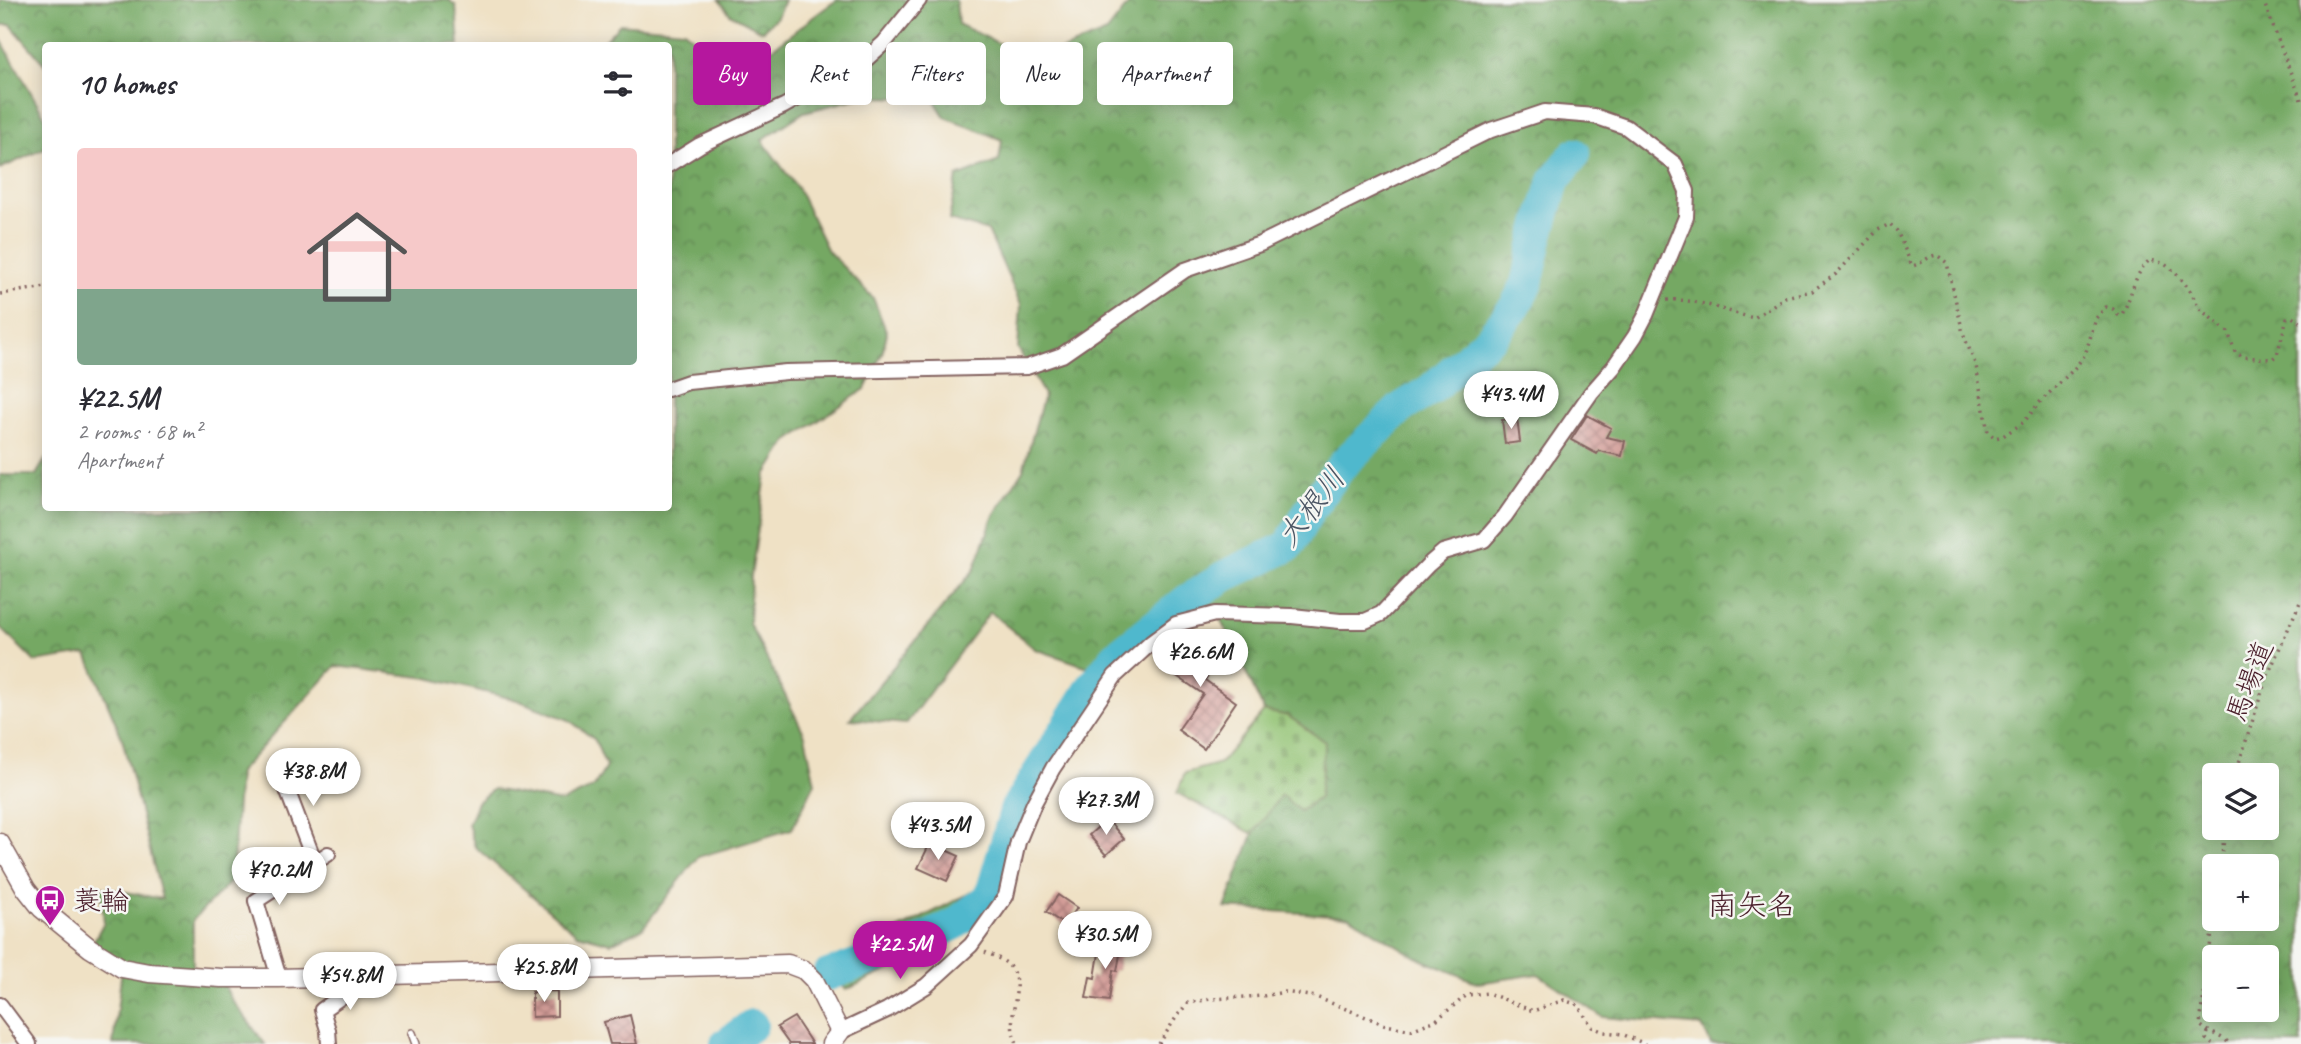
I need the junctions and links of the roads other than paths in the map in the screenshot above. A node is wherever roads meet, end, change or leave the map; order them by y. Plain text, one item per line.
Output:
1 (919, 0) edge
2 (672, 162) edge
3 (672, 388) edge
4 (278, 766) dead end
5 (0, 843) edge
6 (328, 855) dead end
7 (315, 863) junction
8 (360, 976) junction
9 (279, 978) junction
10 (0, 1006) edge
11 (412, 1034) dead end
12 (836, 1038) edge
13 (29, 1044) edge
14 (329, 1044) edge
15 (416, 1044) edge

1 - 2 street
3 - 12 street
4 - 7 street
5 - 9 street
6 - 7 street
7 - 9 street
8 - 9 street
8 - 12 street
8 - 14 street
10 - 13 street
11 - 15 lane

